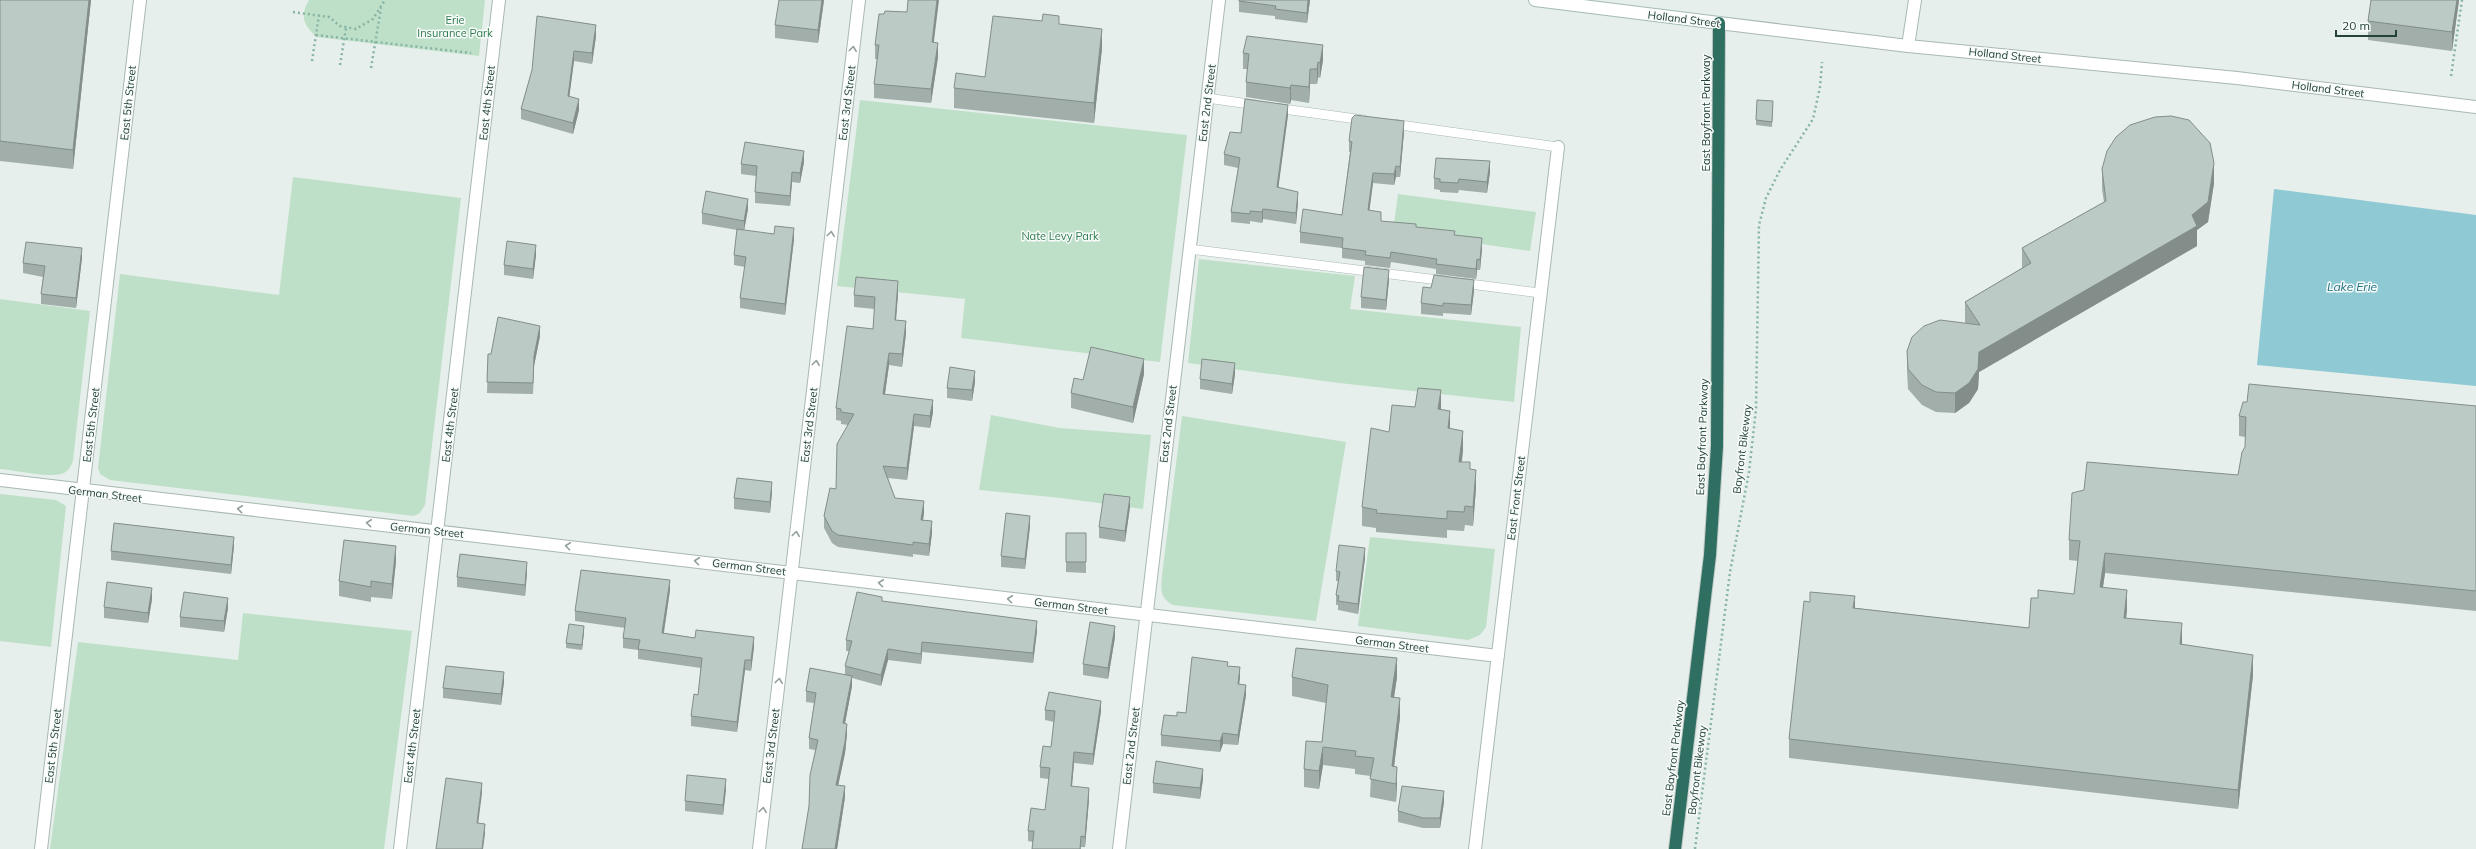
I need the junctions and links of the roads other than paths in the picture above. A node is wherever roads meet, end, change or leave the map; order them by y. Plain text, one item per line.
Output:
1 (140, 0) edge
2 (499, 0) edge
3 (859, 0) edge
4 (1219, 0) edge
5 (1535, 0) edge
6 (1915, 0) edge
7 (1720, 24) junction
8 (1908, 46) junction
9 (1207, 98) junction
10 (2476, 107) edge
11 (1370, 121) edge
12 (1386, 123) edge
13 (1558, 147) joint
14 (1189, 250) junction
15 (1540, 293) junction
16 (0, 480) edge
17 (82, 491) junction
18 (438, 530) junction
19 (791, 572) junction
20 (1146, 615) junction
21 (1498, 656) junction
22 (41, 849) edge
23 (400, 849) edge
24 (758, 849) edge
25 (1119, 849) edge
26 (1475, 849) edge
27 (1675, 849) edge

1 - 17 street, East 5th Street
2 - 18 street, East 4th Street
19 -> 3 street, East 3rd Street
4 - 9 street, East 2nd Street
5 - 7 street, Holland Street
6 - 8 street
7 - 8 street, Holland Street
7 - 27 highway, East Bayfront Parkway
8 - 10 street, Holland Street
9 - 11 lane
9 - 14 street, East 2nd Street
12 - 13 lane
13 - 15 street, East Front Street
14 - 15 lane
14 - 20 street, East 2nd Street
15 - 21 street, East Front Street
16 - 17 street, German Street
18 -> 17 street, German Street
17 - 22 street, East 5th Street
19 -> 18 street, German Street
18 - 23 street, East 4th Street
20 -> 19 street, German Street
24 -> 19 street, East 3rd Street
20 - 21 street, German Street
20 - 25 street, East 2nd Street
21 - 26 street, East Front Street

